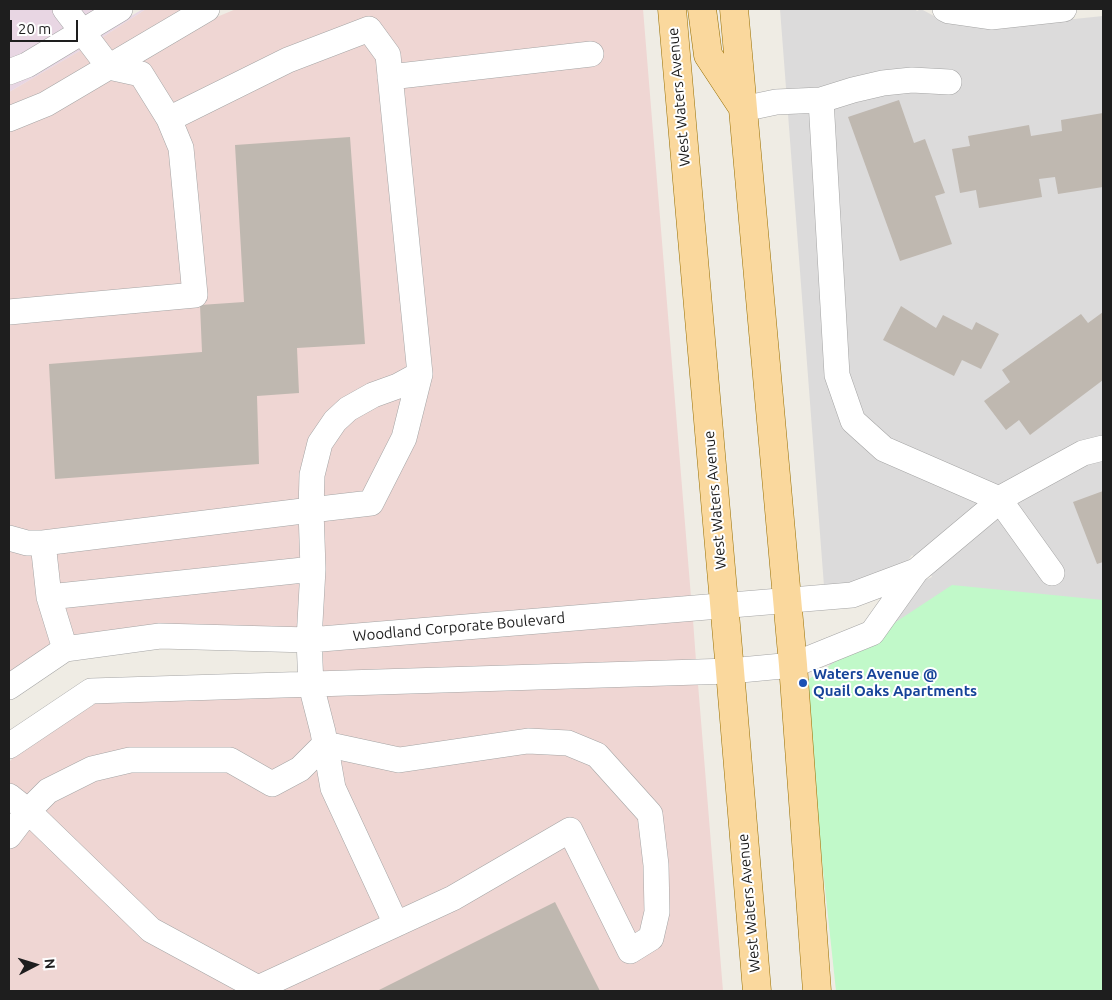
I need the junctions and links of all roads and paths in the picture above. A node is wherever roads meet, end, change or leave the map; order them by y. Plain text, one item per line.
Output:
1 (65, 9) edge
2 (120, 9) edge
3 (207, 9) edge
4 (672, 9) edge
5 (702, 9) edge
6 (734, 9) edge
7 (945, 9) edge
8 (1064, 9) edge
9 (83, 31) junction
10 (591, 54) dead end
11 (109, 67) junction
12 (9, 72) edge
13 (390, 77) junction
14 (950, 82) dead end
15 (821, 100) junction
16 (743, 109) junction
17 (9, 119) edge
18 (169, 119) junction
19 (9, 312) edge
20 (420, 374) junction
21 (1103, 448) edge
22 (999, 499) junction
23 (310, 510) junction
24 (9, 538) edge
25 (43, 543) junction
26 (314, 569) junction
27 (916, 571) junction
28 (1052, 573) dead end
29 (49, 597) junction
30 (787, 601) junction
31 (724, 605) junction
32 (309, 640) junction
33 (65, 649) junction
34 (793, 665) junction
35 (730, 671) junction
36 (311, 685) junction
37 (9, 686) edge
38 (325, 744) junction
39 (9, 746) edge
40 (9, 796) edge
41 (28, 812) junction
42 (9, 836) edge
43 (396, 924) junction
44 (256, 990) edge
45 (756, 991) edge
46 (817, 991) edge

1 - 9 street
2 - 9 street
3 - 11 street
4 - 31 main road, West Waters Avenue
5 - 16 main road
6 - 16 main road
7 - 8 street
9 - 11 street
9 - 12 street
10 - 13 street
11 - 17 street
11 - 18 street
13 - 18 street
13 - 20 street
14 - 15 street
15 - 16 street
15 - 22 street
16 - 30 main road
18 - 19 street
20 - 23 street
20 - 23 street
21 - 22 street
22 - 27 street
22 - 28 street
23 - 25 street
23 - 26 street
24 - 25 street
25 - 29 street
26 - 29 street
26 - 32 street
27 - 30 street, Woodland Corporate Boulevard
27 - 34 street
29 - 33 street
30 - 31 street, Woodland Corporate Boulevard
30 - 34 main road
31 - 32 street, Woodland Corporate Boulevard
31 - 35 main road, West Waters Avenue
32 - 33 street, Woodland Corporate Boulevard
32 - 36 street
33 - 37 street, Woodland Corporate Boulevard
34 - 35 street
34 - 46 main road
35 - 36 street
35 - 45 main road, West Waters Avenue
36 - 38 street
36 - 39 street
38 - 41 street
38 - 43 street
38 - 43 street
40 - 41 street
41 - 42 street
41 - 44 street
43 - 44 street

